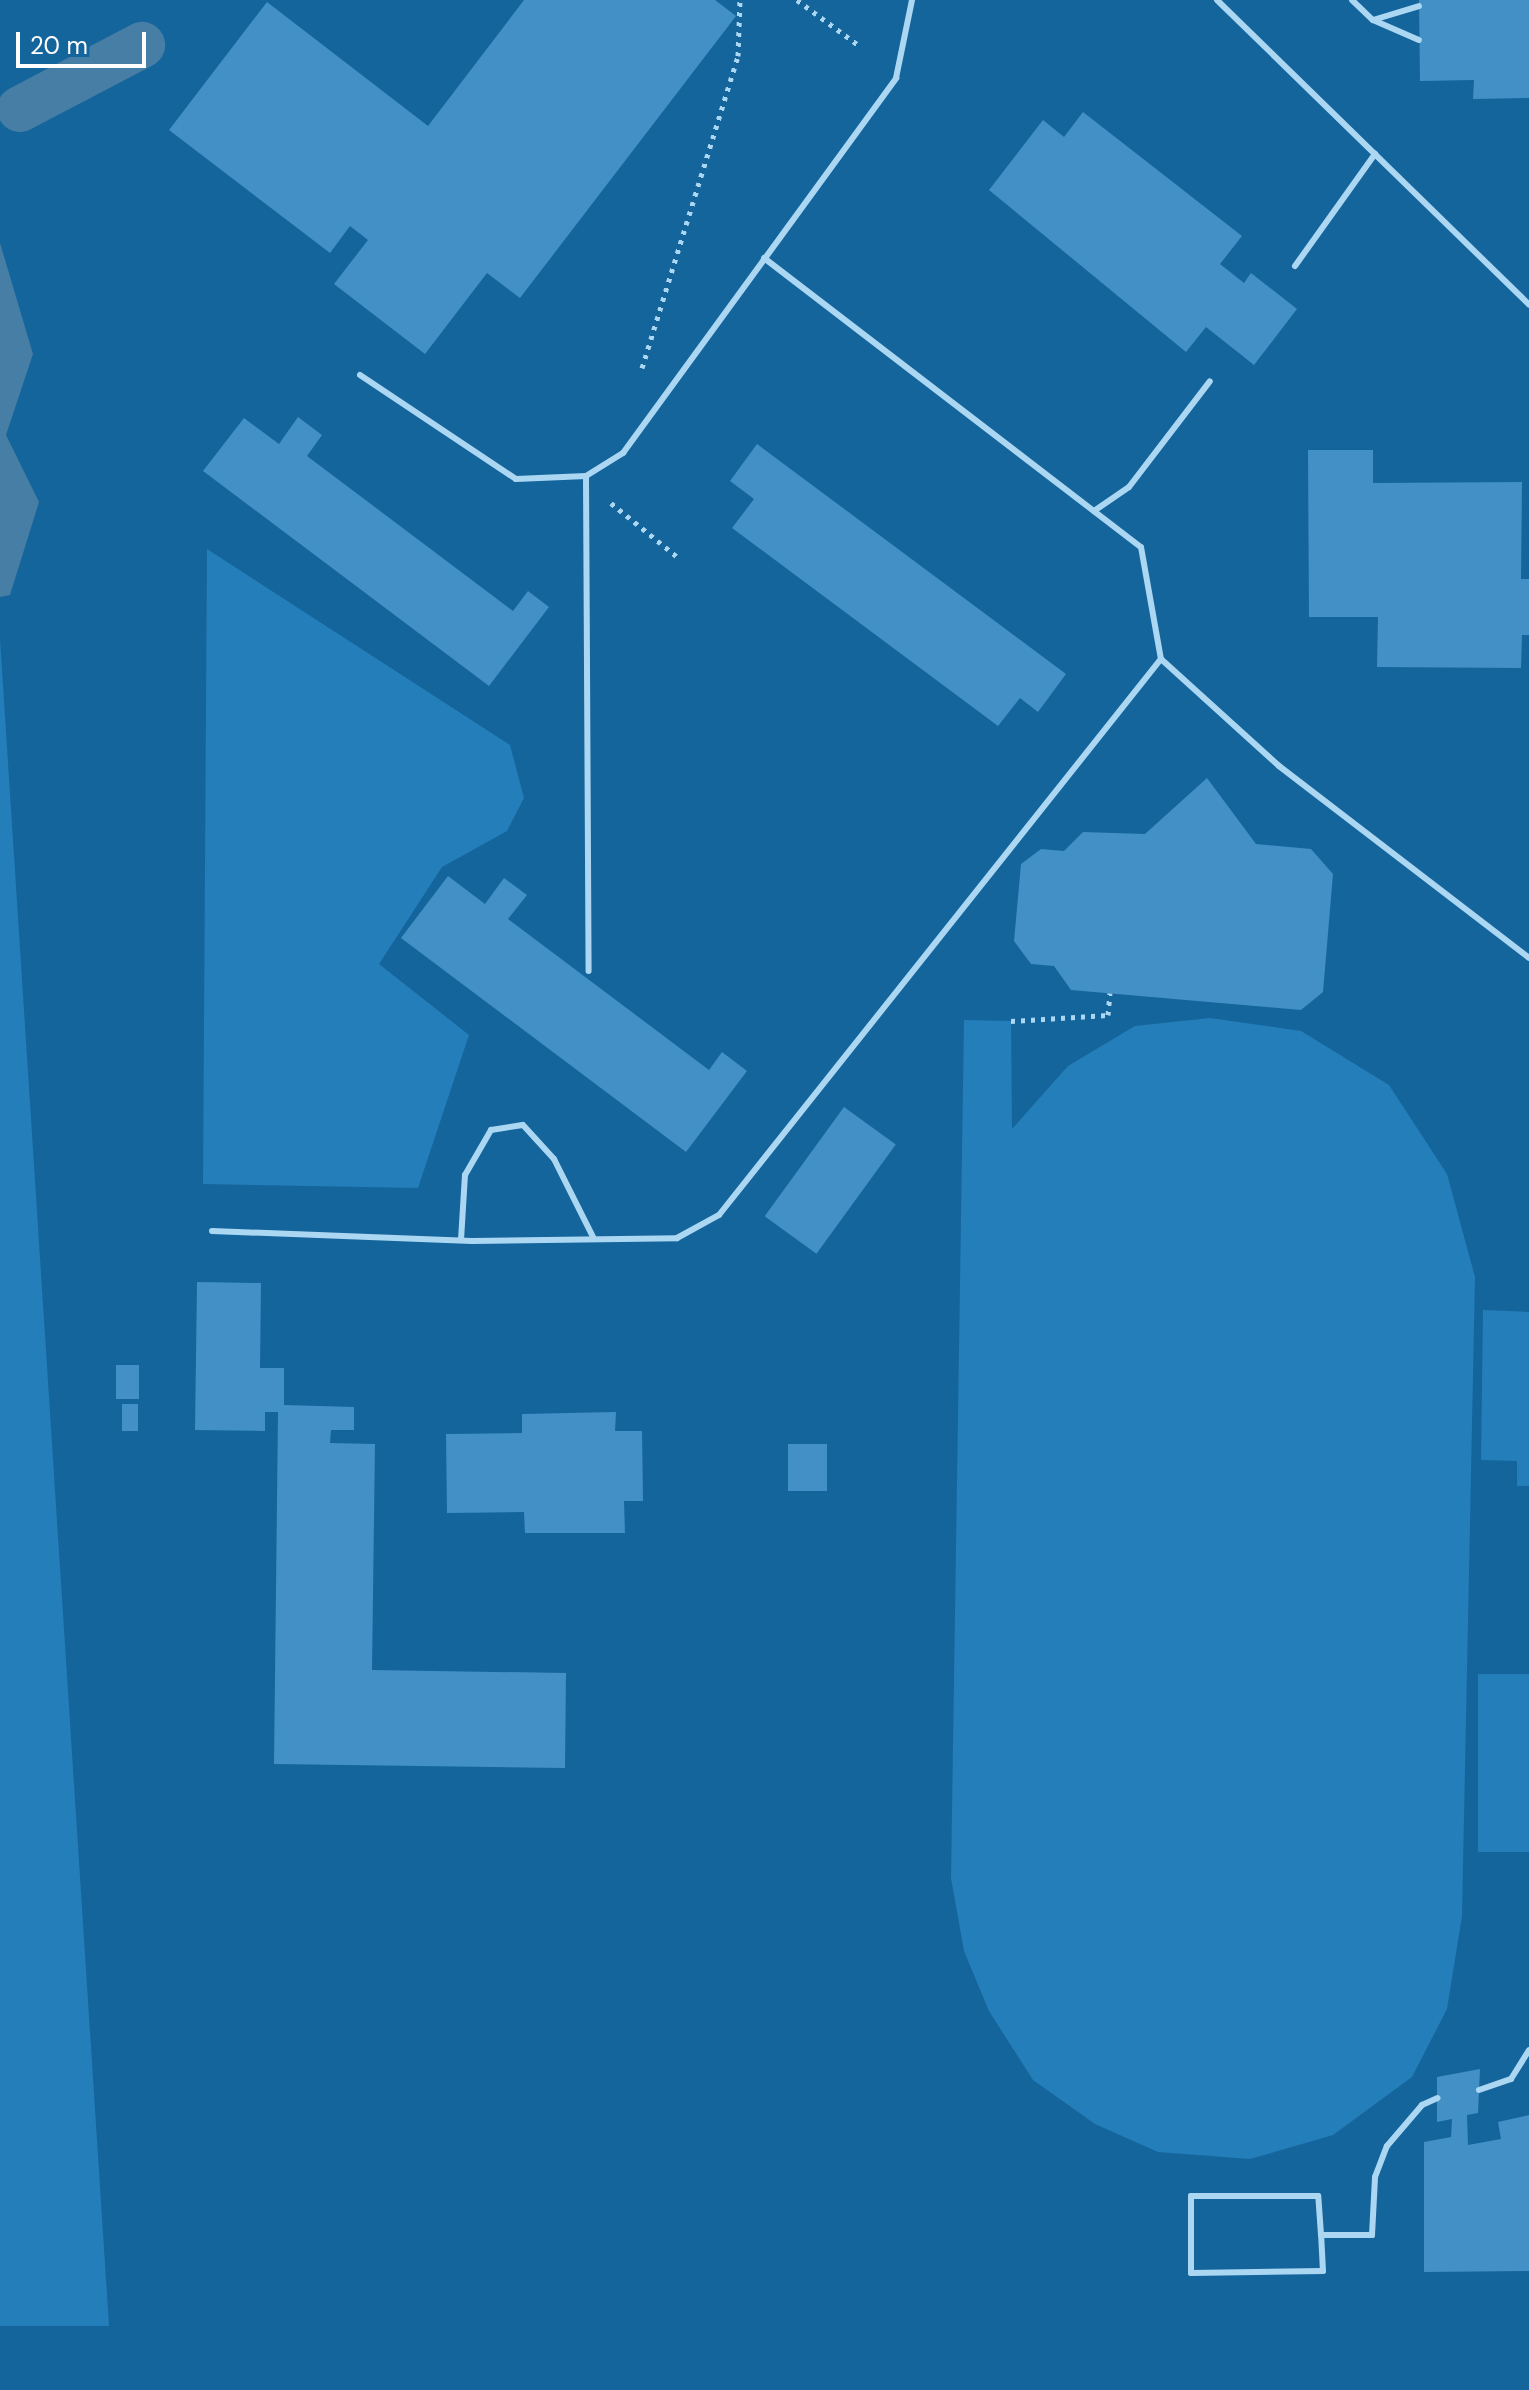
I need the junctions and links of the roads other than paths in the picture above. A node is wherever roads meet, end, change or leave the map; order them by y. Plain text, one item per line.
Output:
1 (912, 0) edge
2 (1217, 0) edge
3 (1352, 0) edge
4 (1419, 6) dead end
5 (1373, 20) junction
6 (1419, 40) dead end
7 (1375, 154) junction
8 (764, 258) junction
9 (1295, 266) dead end
10 (1529, 305) edge
11 (360, 375) dead end
12 (1210, 381) dead end
13 (586, 476) junction
14 (1094, 511) junction
15 (1161, 659) junction
16 (1529, 958) edge
17 (589, 971) dead end
18 (212, 1231) dead end
19 (594, 1239) junction
20 (461, 1240) junction
21 (1529, 2050) edge
22 (1479, 2090) dead end
23 (1438, 2098) dead end
24 (1321, 2235) junction

1 - 8 lane
2 - 7 lane
3 - 5 lane
4 - 5 lane
5 - 6 lane
7 - 9 lane
7 - 10 lane
8 - 13 lane
8 - 14 lane
11 - 13 lane
12 - 14 lane
13 - 17 lane
14 - 15 lane
15 - 16 lane
15 - 19 lane
18 - 20 lane
19 - 20 lane
19 - 20 lane
21 - 22 lane
23 - 24 lane
24 - 24 lane

